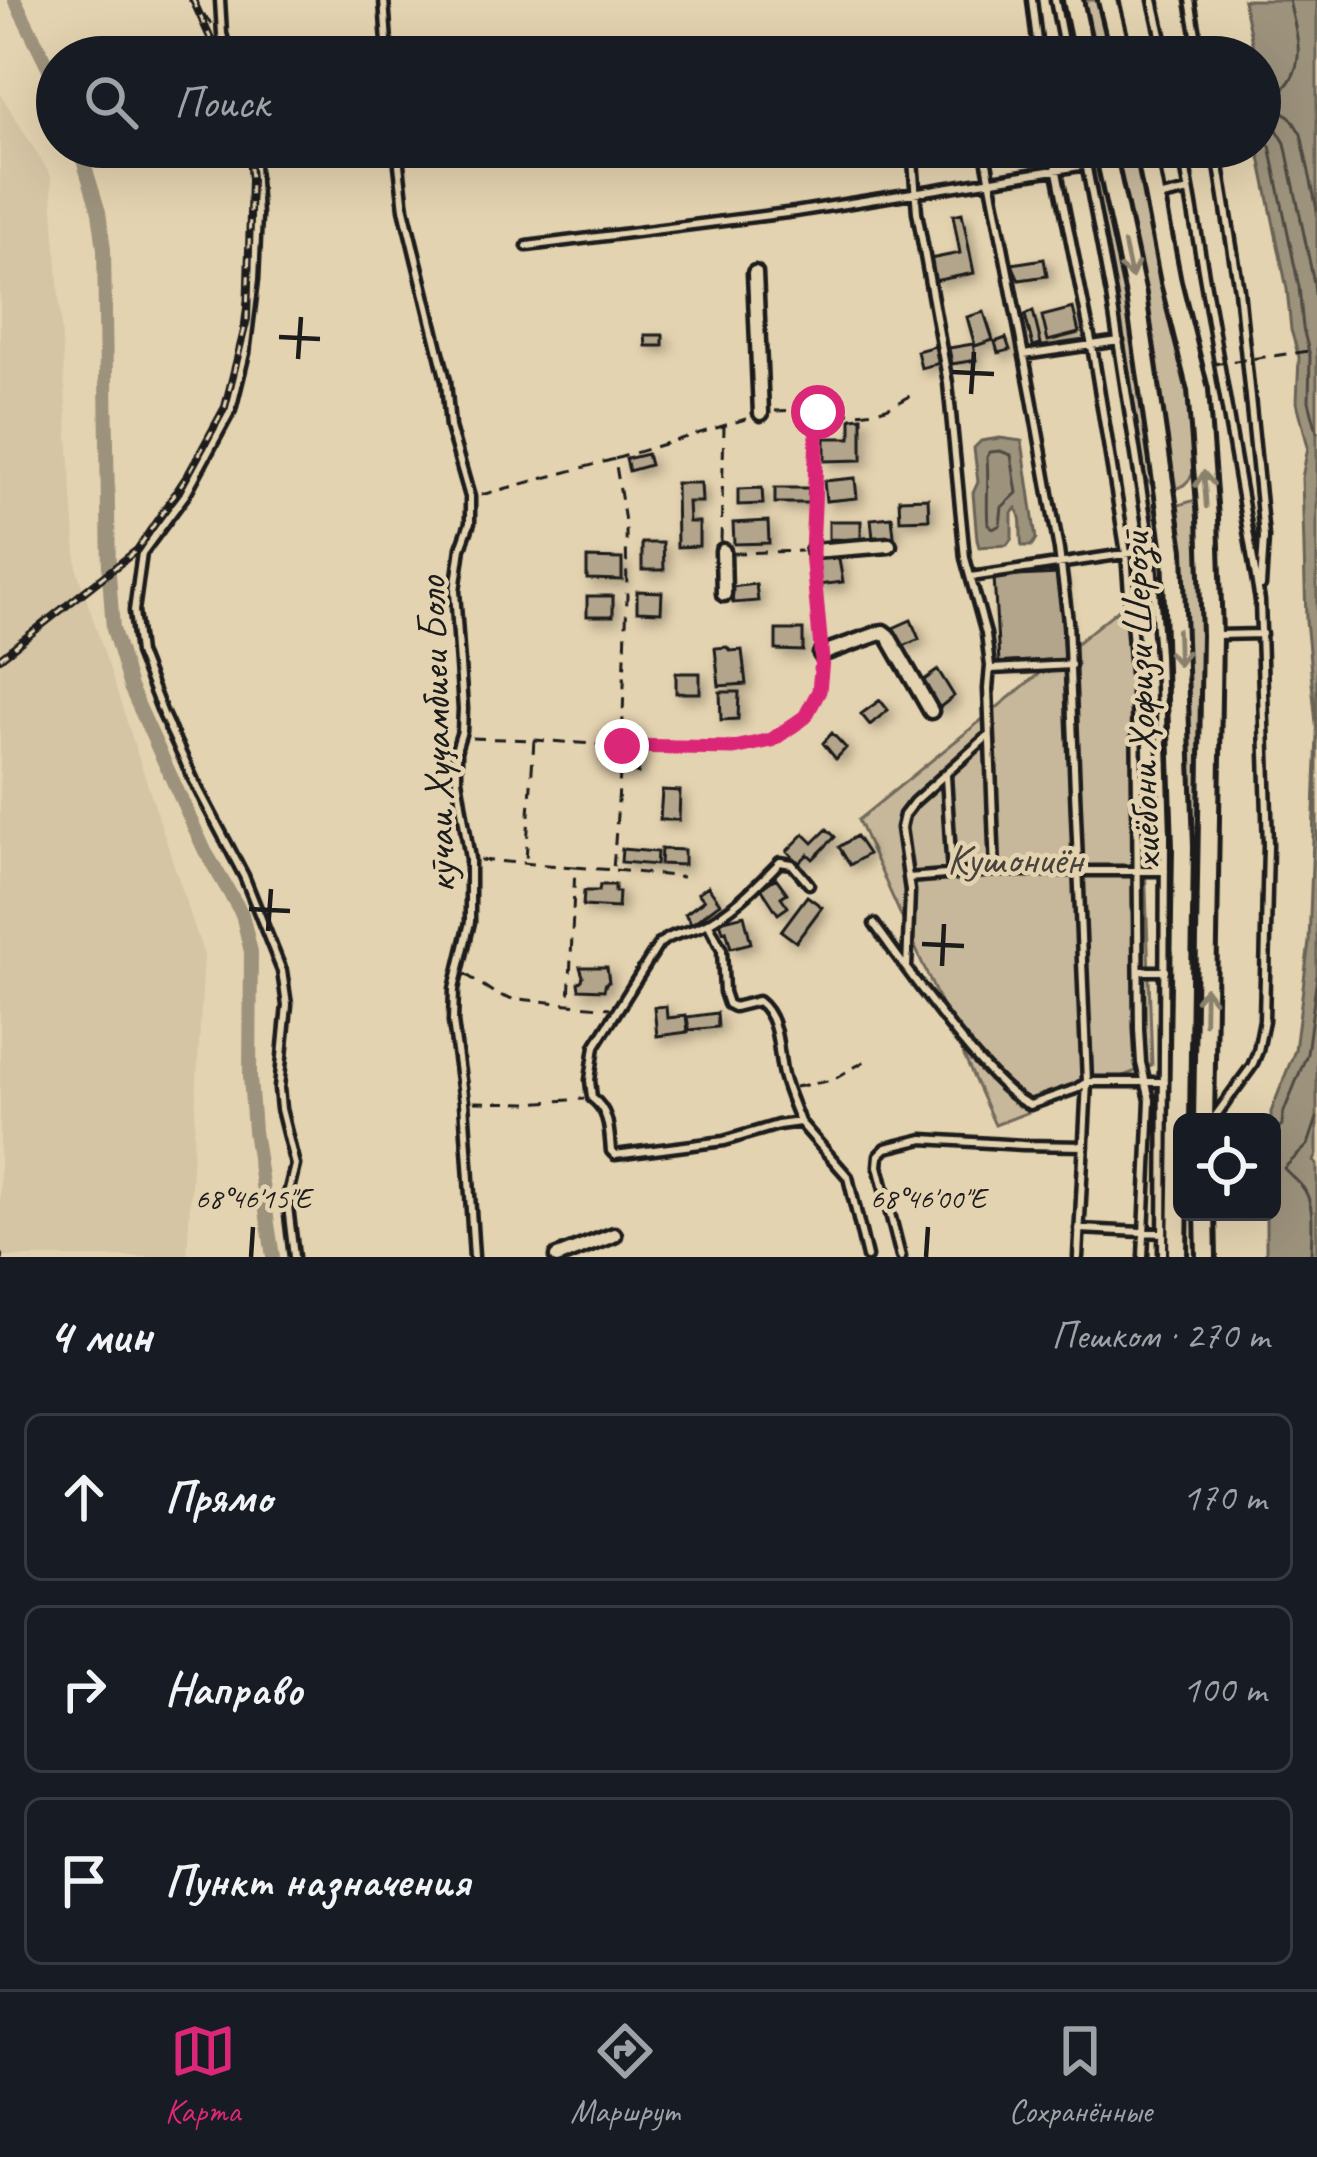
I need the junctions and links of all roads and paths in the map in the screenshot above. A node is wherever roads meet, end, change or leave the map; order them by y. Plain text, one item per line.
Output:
1 (189, 0) edge
2 (220, 0) edge
3 (384, 0) edge
4 (1032, 0) edge
5 (1055, 0) edge
6 (1073, 0) edge
7 (1108, 0) edge
8 (1153, 0) edge
9 (1190, 0) edge
10 (222, 34) joint
11 (387, 36) edge
12 (1036, 36) edge
13 (1062, 36) edge
14 (1081, 36) edge
15 (1117, 36) edge
16 (1161, 36) edge
17 (1196, 36) edge
18 (254, 168) edge
19 (399, 168) edge
20 (914, 168) edge
21 (989, 168) edge
22 (1056, 168) edge
23 (1071, 168) edge
24 (1087, 168) edge
25 (1109, 168) edge
26 (1148, 168) edge
27 (1186, 168) edge
28 (1219, 168) edge
29 (1056, 171) junction
30 (992, 181) junction
31 (1190, 191) junction
32 (916, 193) junction
33 (1155, 199) junction
34 (527, 246) dead end
35 (755, 273) dead end
36 (1118, 341) junction
37 (1092, 346) junction
38 (1317, 350) edge
39 (1024, 355) junction
40 (1212, 364) dead end
41 (818, 412) dead end
42 (761, 413) dead end
43 (724, 427) dead end
44 (470, 497) junction
45 (890, 545) dead end
46 (1151, 550) junction
47 (723, 551) junction
48 (813, 551) junction
49 (1126, 553) junction
50 (1060, 562) junction
51 (970, 577) junction
52 (724, 594) dead end
53 (1260, 602) junction
54 (1262, 634) junction
55 (1213, 635) junction
56 (821, 653) junction
57 (1071, 665) junction
58 (989, 669) junction
59 (931, 711) dead end
60 (989, 735) junction
61 (460, 738) junction
62 (534, 740) junction
63 (622, 746) junction
64 (946, 774) junction
65 (470, 860) junction
66 (526, 862) junction
67 (575, 867) junction
68 (1079, 869) junction
69 (613, 870) junction
70 (994, 871) junction
71 (1138, 871) junction
72 (1165, 871) junction
73 (952, 874) junction
74 (683, 877) dead end
75 (908, 878) junction
76 (809, 884) dead end
77 (708, 923) junction
78 (874, 924) dead end
79 (908, 969) junction
80 (458, 970) junction
81 (1139, 971) junction
82 (1165, 971) junction
83 (569, 1003) junction
84 (619, 1009) junction
85 (870, 1058) dead end
86 (1087, 1082) junction
87 (1146, 1082) junction
88 (1165, 1082) junction
89 (788, 1089) junction
90 (592, 1098) junction
91 (464, 1102) junction
92 (1207, 1113) edge
93 (1214, 1113) edge
94 (800, 1122) junction
95 (1084, 1146) junction
96 (1205, 1221) edge
97 (1079, 1229) junction
98 (1144, 1231) junction
99 (1163, 1233) junction
100 (614, 1235) dead end
101 (294, 1257) edge
102 (474, 1257) edge
103 (557, 1257) edge
104 (867, 1257) edge
105 (902, 1257) edge
106 (1078, 1257) edge
107 (1143, 1257) edge
108 (1163, 1257) edge
109 (1177, 1257) edge
110 (1206, 1257) edge

1 - 10 path
2 - 10 lane
3 - 11 lane
4 - 12 lane
5 - 13 lane
6 - 14 main road
7 - 15 main road
8 - 16 lane
9 - 17 lane
18 - 101 lane
19 - 44 lane, кӯчаи Хуҷамбиеи Боло
20 - 32 lane
21 - 30 lane
22 - 29 lane
23 - 29 lane
24 - 36 lane
25 -> 109 main road, хиёбони Ҳофизи Шерозӣ
26 - 33 main road, хиёбони Ҳофизи Шерозӣ
27 - 31 lane
28 - 53 lane
29 - 30 lane
29 - 37 lane
30 - 32 lane
30 - 39 lane
31 - 33 lane
31 - 53 lane
32 - 34 lane
32 - 51 lane
55 -> 33 main road, хиёбони Ҳофизи Шерозӣ
35 - 42 street
36 - 37 lane
36 - 46 lane
37 - 39 lane
37 - 49 lane
38 - 40 path, bridge
39 - 50 lane
41 - 48 path
43 - 47 path
44 - 61 lane, кӯчаи Хуҷамбиеи Боло
44 - 63 path
45 - 48 street
46 - 49 lane
46 - 72 lane
47 - 48 path
47 - 52 street
48 - 56 path
49 - 50 lane
49 - 71 lane
50 - 51 lane
50 - 57 lane
51 - 58 lane
53 - 54 lane
54 - 55 lane
54 - 93 lane
92 -> 55 main road, хиёбони Ҳофизи Шерозӣ
56 - 59 street
56 - 63 path
57 - 58 lane
57 - 68 lane
58 - 60 lane
60 - 64 lane
60 - 70 lane
61 - 62 path
61 - 65 lane, кӯчаи Хуҷамбиеи Боло
62 - 63 path
62 - 66 path
63 - 69 path
64 - 73 lane
64 - 75 lane
65 - 66 path
65 - 80 lane, кӯчаи Хуҷамбиеи Боло
66 - 67 path
67 - 69 path
67 - 83 path
68 - 70 lane
68 - 71 lane
68 - 86 lane
69 - 74 path
70 - 73 lane
71 - 72 lane
71 - 81 lane
72 - 82 lane
73 - 75 lane
75 - 79 lane
76 - 77 lane
77 - 84 lane
77 - 89 lane
78 - 79 lane
79 - 86 lane
80 - 83 path
80 - 91 lane, кӯчаи Хуҷамбиеи Боло
81 - 82 lane
81 - 87 lane
82 - 88 lane
83 - 84 path
84 - 90 lane
85 - 89 path
86 - 87 lane
86 - 95 lane
87 - 88 lane
87 - 98 lane
88 - 99 lane
89 - 94 lane
90 - 91 path
90 - 94 lane
91 - 102 lane, кӯчаи Хуҷамбиеи Боло
94 - 104 lane
95 - 97 lane
95 - 105 lane
96 - 110 main road
97 - 98 lane
97 - 106 lane
98 - 99 lane
98 - 107 lane
99 - 108 lane
100 - 103 street

